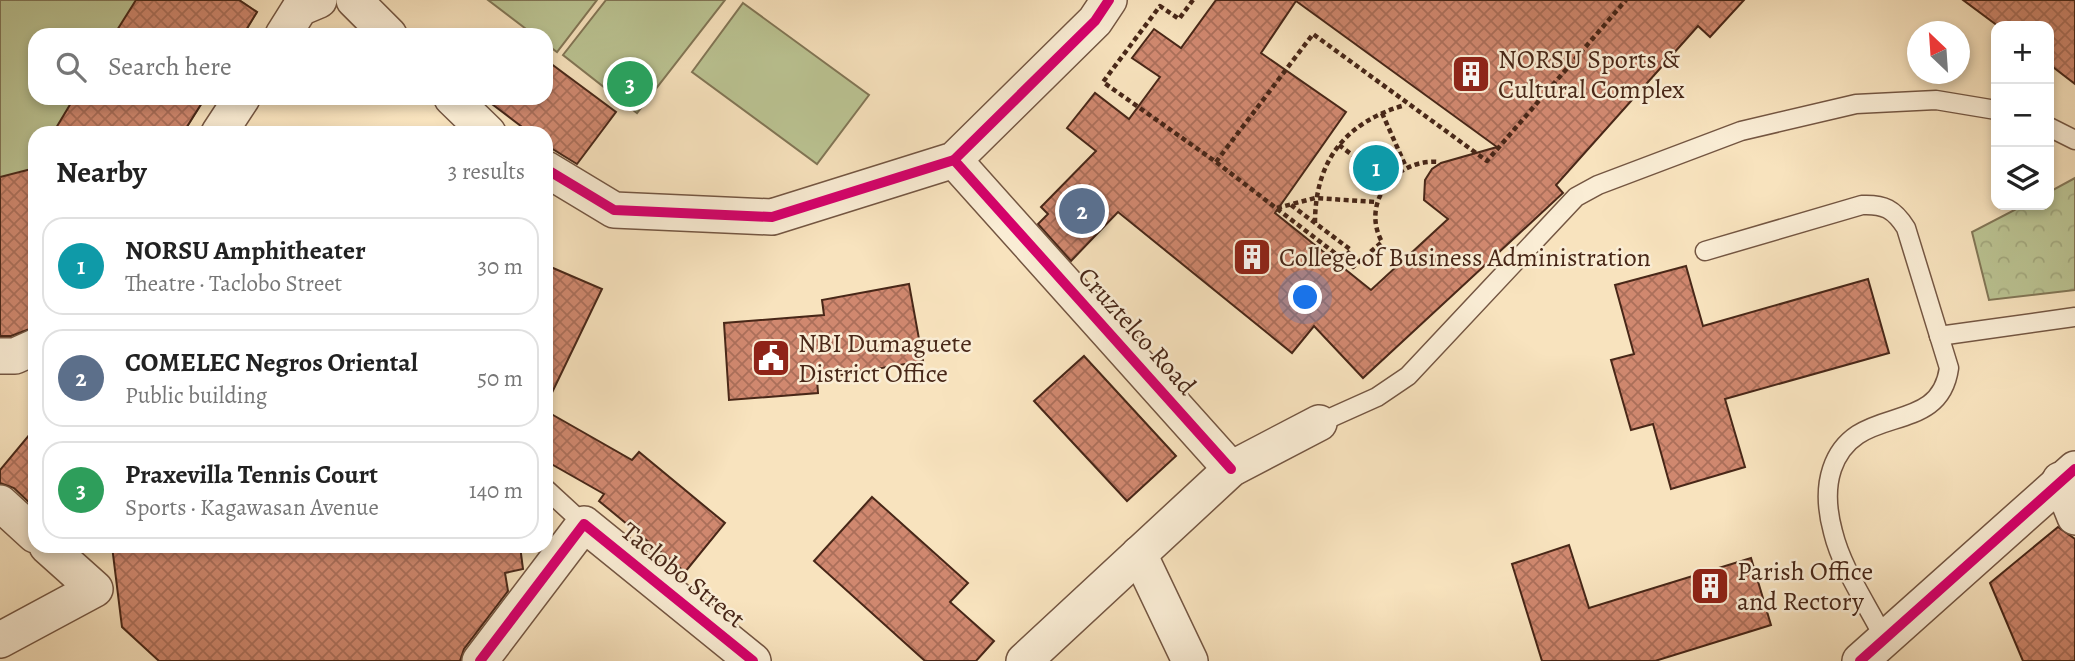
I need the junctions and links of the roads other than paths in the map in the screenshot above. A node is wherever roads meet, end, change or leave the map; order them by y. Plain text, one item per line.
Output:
1 (319, 0) edge
2 (354, 0) edge
3 (1109, 0) edge
4 (287, 28) edge
5 (382, 28) edge
6 (237, 105) edge
7 (459, 105) edge
8 (1991, 109) edge
9 (224, 126) edge
10 (481, 126) edge
11 (2054, 130) edge
12 (2075, 140) edge
13 (954, 160) junction
14 (553, 173) edge
15 (1705, 251) dead end
16 (2075, 317) edge
17 (1940, 337) junction
18 (28, 350) edge
19 (0, 356) edge
20 (1319, 423) joint
21 (1231, 469) junction
22 (2067, 474) edge
23 (553, 495) edge
24 (0, 503) edge
25 (2075, 517) edge
26 (584, 524) junction
27 (28, 529) edge
28 (55, 553) edge
29 (1139, 554) junction
30 (0, 640) edge
31 (1879, 653) edge
32 (480, 661) edge
33 (753, 661) edge
34 (1024, 661) edge
35 (1190, 661) edge

1 - 4 street
2 - 5 street
3 - 13 street
6 - 9 street
7 - 10 street
8 - 20 lane
11 - 12 lane
13 - 14 street
13 - 21 street, Cruztelco Road
15 - 17 lane
16 - 17 lane
17 - 31 lane
18 - 19 street
20 - 21 street
21 - 29 street
22 - 25 street
22 - 31 street
23 - 26 lane
24 - 27 street
26 - 32 street
26 - 33 street, Taclobo Street
28 - 30 street
29 - 34 street
29 - 35 street

